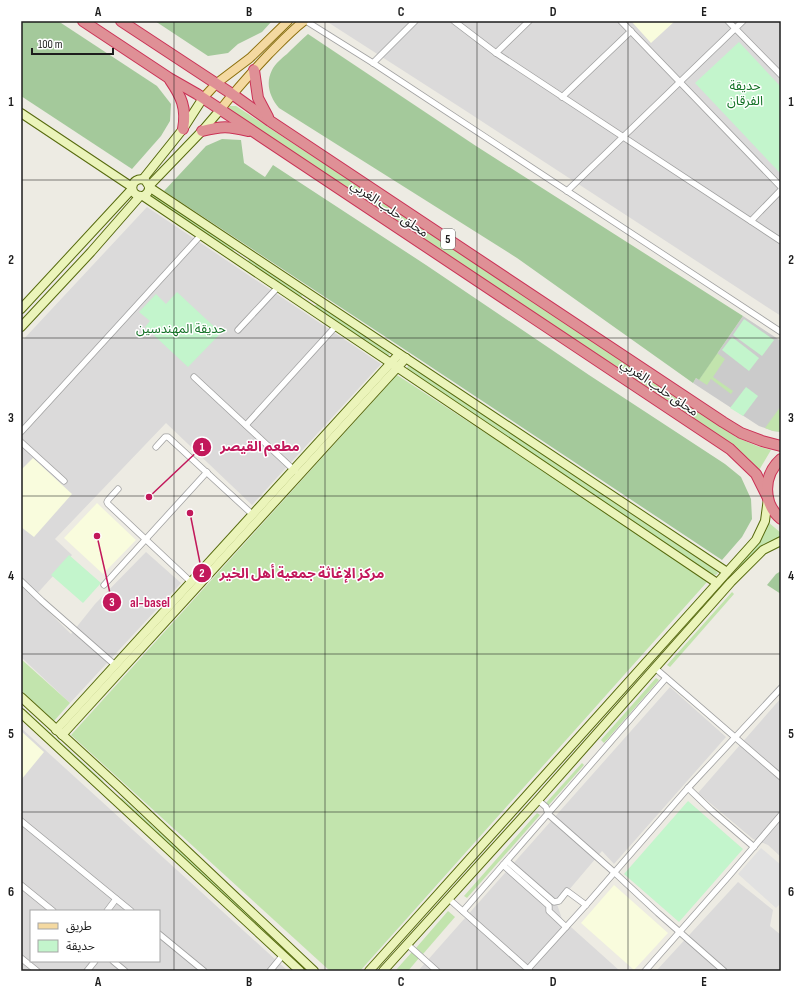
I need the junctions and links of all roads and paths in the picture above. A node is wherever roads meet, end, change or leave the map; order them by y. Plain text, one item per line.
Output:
1 (83, 21) edge
2 (121, 21) edge
3 (288, 21) edge
4 (305, 21) edge
5 (415, 21) edge
6 (454, 21) edge
7 (529, 21) edge
8 (621, 21) edge
9 (728, 21) edge
10 (743, 21) edge
11 (735, 29) junction
12 (630, 31) junction
13 (496, 53) junction
14 (373, 63) junction
15 (254, 70) junction
16 (781, 75) edge
17 (169, 78) junction
18 (680, 82) junction
19 (216, 83) junction
20 (232, 94) junction
21 (562, 97) junction
22 (203, 98) junction
23 (220, 110) junction
24 (21, 113) edge
25 (270, 121) junction
26 (183, 129) junction
27 (202, 131) junction
28 (254, 132) junction
29 (623, 137) junction
30 (143, 179) junction
31 (149, 187) junction
32 (781, 187) edge
33 (132, 188) junction
34 (781, 190) edge
35 (567, 191) junction
36 (142, 196) junction
37 (751, 221) junction
38 (201, 235) junction
39 (781, 241) edge
40 (81, 244) junction
41 (90, 252) junction
42 (249, 254) junction
43 (242, 262) junction
44 (278, 287) junction
45 (314, 298) junction
46 (308, 307) junction
47 (21, 309) edge
48 (336, 326) junction
49 (21, 327) edge
50 (238, 330) dead end
51 (781, 332) edge
52 (402, 356) junction
53 (394, 365) junction
54 (194, 377) dead end
55 (246, 425) junction
56 (21, 432) edge
57 (21, 442) edge
58 (781, 446) edge
59 (156, 447) dead end
60 (781, 459) edge
61 (207, 472) junction
62 (297, 472) junction
63 (64, 482) dead end
64 (118, 489) dead end
65 (768, 498) junction
66 (256, 517) junction
67 (781, 519) edge
68 (146, 540) junction
69 (781, 541) edge
70 (727, 572) junction
71 (21, 581) edge
72 (718, 583) junction
73 (194, 584) junction
74 (104, 585) dead end
75 (118, 668) junction
76 (655, 668) junction
77 (666, 678) junction
78 (780, 690) edge
79 (21, 697) edge
80 (21, 713) edge
81 (59, 732) junction
82 (735, 737) junction
83 (781, 777) edge
84 (117, 785) junction
85 (688, 788) junction
86 (110, 794) junction
87 (538, 800) junction
88 (548, 814) junction
89 (781, 815) edge
90 (21, 821) edge
91 (754, 847) junction
92 (505, 863) junction
93 (614, 873) junction
94 (21, 885) edge
95 (116, 899) junction
96 (449, 899) junction
97 (586, 905) junction
98 (52, 910) edge
99 (108, 910) edge
100 (130, 910) edge
101 (463, 911) junction
102 (566, 927) junction
103 (680, 932) junction
104 (160, 935) edge
105 (408, 945) junction
106 (283, 955) junction
107 (21, 958) edge
108 (94, 962) edge
109 (117, 962) edge
110 (529, 970) edge
111 (37, 971) edge
112 (86, 971) edge
113 (125, 971) edge
114 (204, 971) edge
115 (270, 971) edge
116 (300, 971) edge
117 (314, 971) edge
118 (369, 971) edge
119 (383, 971) edge
120 (438, 971) edge
121 (645, 971) edge
122 (724, 971) edge

1 - 17 highway, محلق حلب الغربي / 5
2 - 19 highway, محلق حلب الغربي / 5
3 - 19 main road
4 - 14 street
4 - 15 main road
5 - 14 street
6 - 13 street
7 - 13 street
8 - 12 street
9 - 11 street
10 - 11 street
11 - 16 street
11 - 18 street
12 - 18 street
12 - 21 street
13 - 21 street
14 - 35 street
15 - 20 main road
15 - 25 highway
17 - 22 highway, محلق حلب الغربي / 5
17 - 26 highway
18 - 29 street
18 - 32 street
19 - 20 highway, محلق حلب الغربي / 5
19 - 22 main road
20 - 23 main road
20 - 25 highway, محلق حلب الغربي / 5
21 - 29 street
22 - 23 highway, محلق حلب الغربي / 5
22 - 26 street
23 - 27 street
23 - 28 highway, محلق حلب الغربي / 5
24 - 33 street
25 - 58 highway, محلق حلب الغربي / 5
26 - 30 street
27 - 28 highway
27 - 31 street
28 - 65 highway, محلق حلب الغربي / 5
29 - 35 street
29 - 37 street
30 - 31 street
30 - 33 street
31 - 36 street
31 - 42 street
33 - 36 street
33 - 40 street
34 - 37 street
35 - 51 street
36 - 38 street
36 - 41 street
37 - 39 street
38 - 43 street
38 - 56 street
40 - 41 street
40 - 47 street
41 - 49 street
42 - 43 street
42 - 45 street
43 - 44 street
44 - 46 street
44 - 50 street
45 - 46 street
45 - 52 street
46 - 48 street
48 - 53 street
48 - 55 street
52 - 53 street
52 - 70 street
53 - 62 street
53 - 72 street
54 - 55 street
55 - 62 street
57 - 63 street
59 - 61 street
60 - 65 highway
61 - 66 street
61 - 68 street
62 - 66 street
64 - 68 street
65 - 67 highway, محلق حلب الغربي
65 - 70 street
66 - 73 street
68 - 73 street
68 - 74 street
69 - 76 street
70 - 72 street
71 - 75 street
72 - 118 street
73 - 75 street
75 - 81 street
76 - 77 street
76 - 87 street
77 - 82 street
77 - 88 street
78 - 82 street
79 - 81 street
80 - 86 street
81 - 84 street
82 - 83 street
82 - 85 street
84 - 86 street
84 - 117 street
85 - 91 street
85 - 93 street
86 - 106 street
87 - 88 street
87 - 96 street
88 - 92 street
88 - 93 street
89 - 91 street
90 - 95 street
91 - 103 street
92 - 97 street
92 - 101 street
92 - 102 street
93 - 97 street
93 - 103 street
94 - 98 street
95 - 99 street
95 - 100 street
96 - 101 street
96 - 105 street
97 - 102 street
101 - 110 street
102 - 110 street
103 - 121 street
103 - 122 street
104 - 114 street
105 - 119 street
105 - 120 street
106 - 115 street
106 - 116 street
107 - 111 street
108 - 112 street
109 - 113 street

